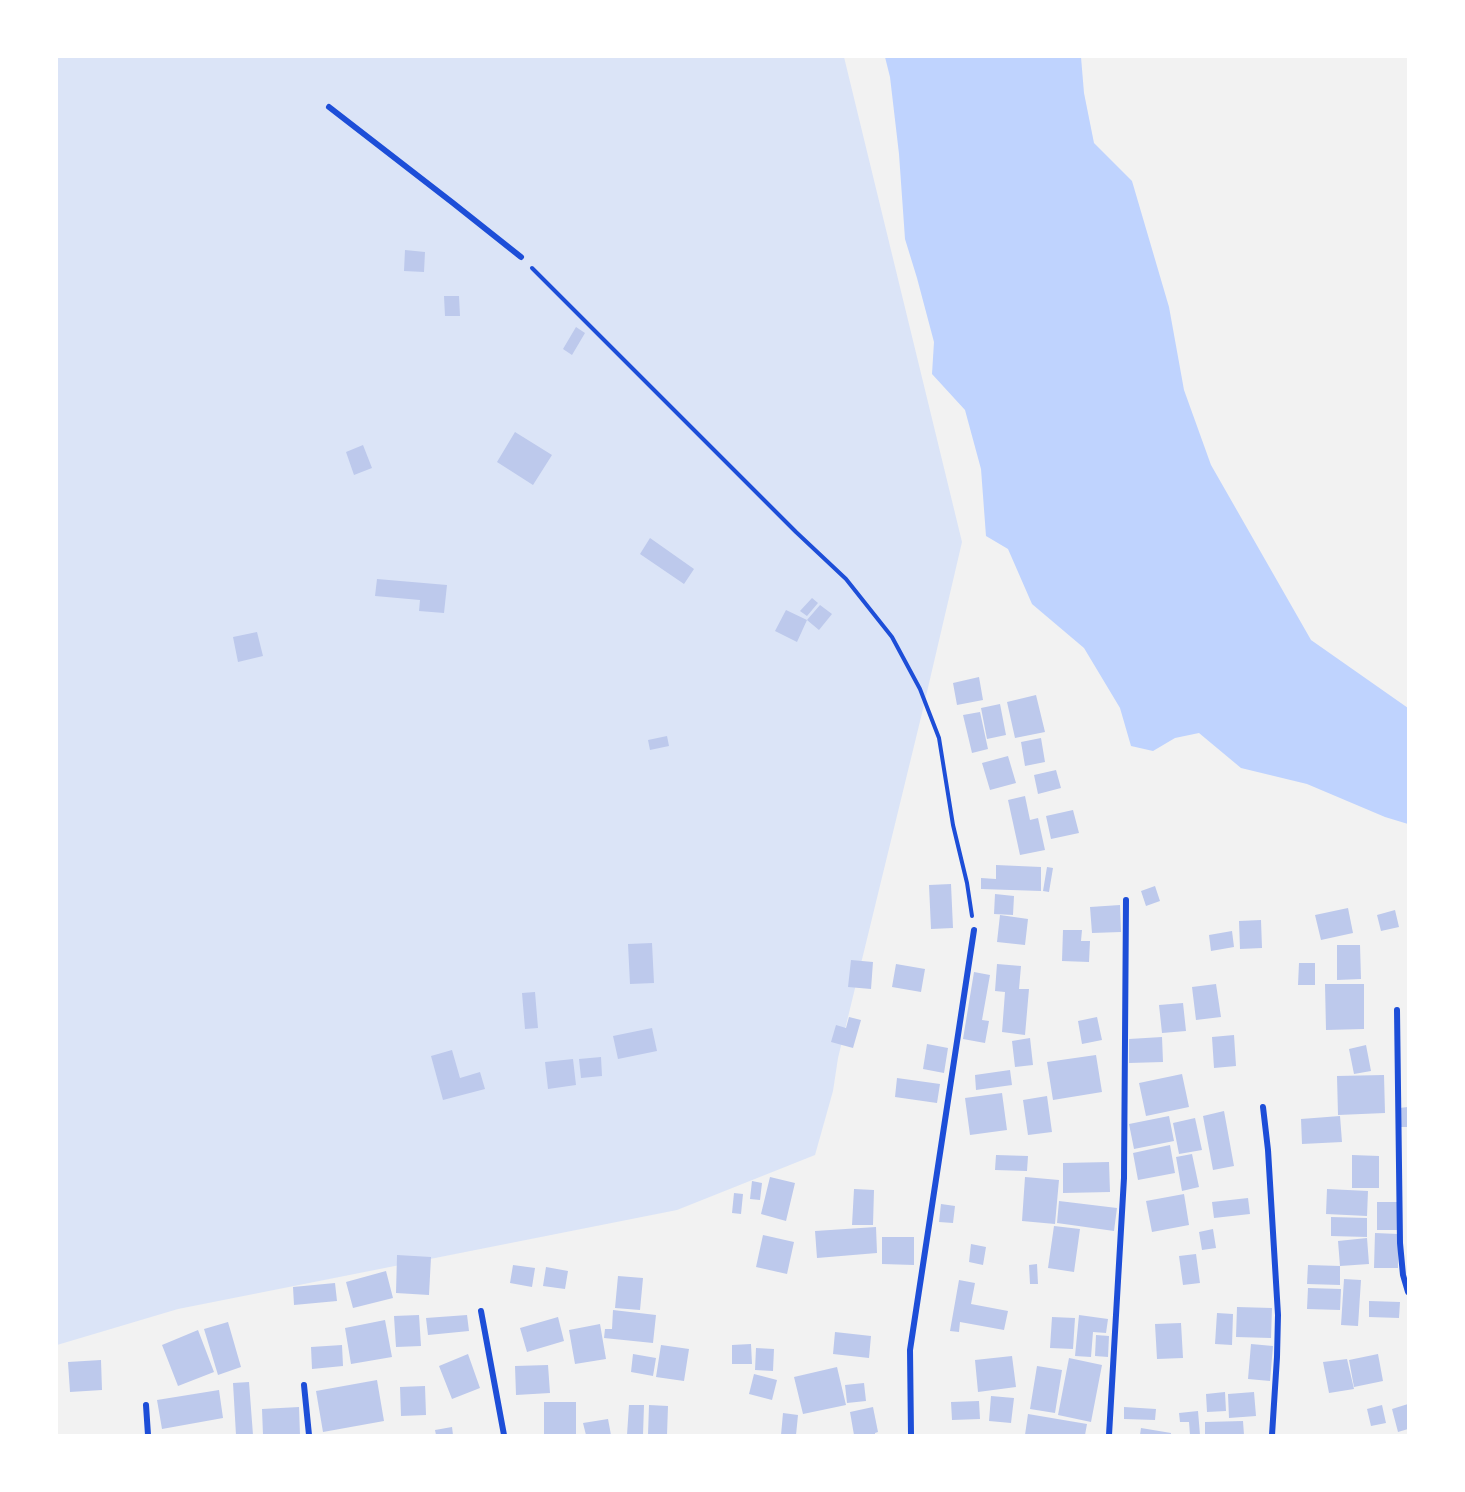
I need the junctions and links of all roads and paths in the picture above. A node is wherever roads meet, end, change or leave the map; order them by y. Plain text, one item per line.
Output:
1 (328, 107) dead end
2 (520, 257) joint
3 (1126, 900) dead end
4 (974, 930) joint
5 (1397, 1010) dead end
6 (1263, 1107) dead end
7 (1408, 1292) edge
8 (481, 1311) dead end
9 (304, 1385) dead end
10 (146, 1405) dead end
11 (148, 1435) edge
12 (309, 1435) edge
13 (504, 1435) edge
14 (910, 1435) edge
15 (1109, 1435) edge
16 (1272, 1435) edge

1 - 2 street
2 - 4 path
3 - 15 street
4 - 14 street
5 - 7 street
6 - 16 street
8 - 13 street
9 - 12 street
10 - 11 street

